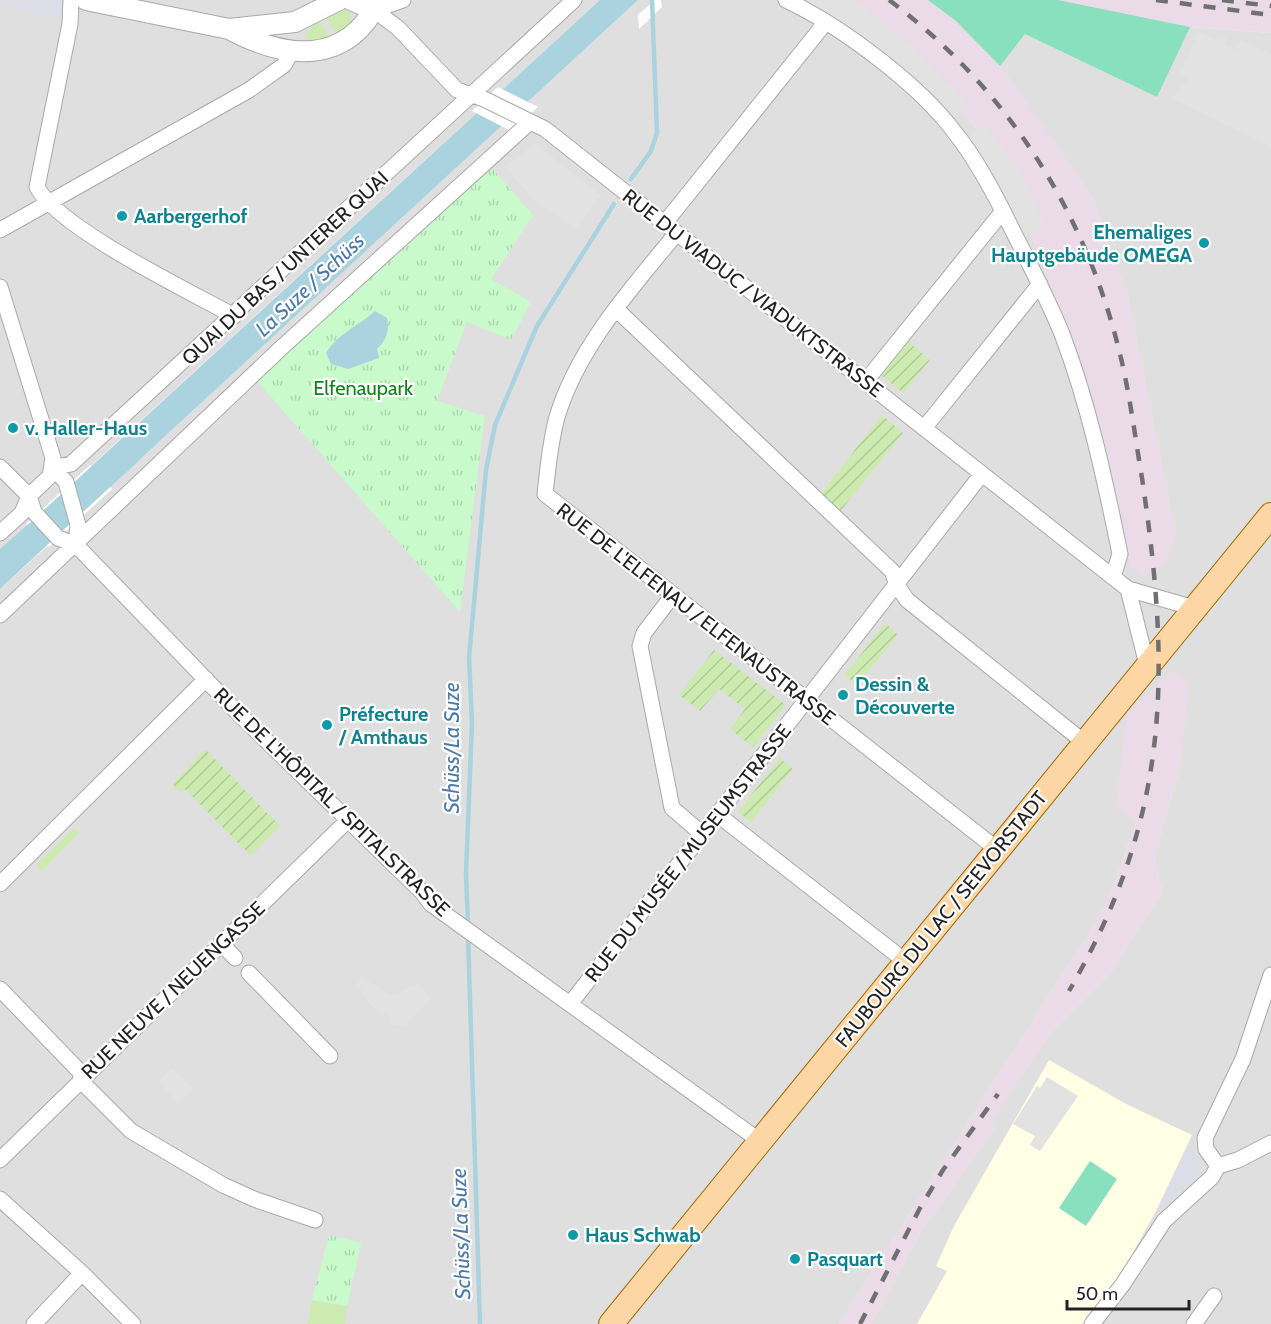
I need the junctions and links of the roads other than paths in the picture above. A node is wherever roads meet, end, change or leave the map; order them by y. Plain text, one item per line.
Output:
1 (71, 0) edge
2 (86, 0) edge
3 (339, 0) edge
4 (351, 0) edge
5 (403, 0) edge
6 (574, 0) edge
7 (786, 0) edge
8 (376, 5) edge
9 (295, 22) junction
10 (826, 22) junction
11 (229, 29) junction
12 (292, 51) junction
13 (478, 98) junction
14 (527, 121) junction
15 (48, 203) junction
16 (1003, 211) junction
17 (664, 224) junction
18 (0, 230) edge
19 (676, 234) junction
20 (1040, 284) junction
21 (0, 287) edge
22 (616, 309) junction
23 (234, 316) junction
24 (866, 382) junction
25 (925, 428) junction
26 (0, 467) edge
27 (53, 468) junction
28 (982, 474) junction
29 (29, 496) junction
30 (1271, 515) edge
31 (0, 533) edge
32 (76, 545) junction
33 (1113, 577) junction
34 (897, 585) junction
35 (1128, 589) junction
36 (673, 595) junction
37 (1194, 608) junction
38 (0, 615) edge
39 (1147, 665) junction
40 (206, 679) junction
41 (807, 702) junction
42 (1085, 743) junction
43 (717, 814) junction
44 (347, 820) junction
45 (701, 833) junction
46 (998, 850) junction
47 (0, 884) edge
48 (221, 943) junction
49 (235, 958) dead end
50 (905, 961) junction
51 (249, 973) dead end
52 (1271, 975) edge
53 (0, 989) edge
54 (570, 1004) junction
55 (330, 1056) dead end
56 (82, 1078) junction
57 (760, 1141) junction
58 (1271, 1143) edge
59 (0, 1160) edge
60 (1218, 1166) junction
61 (0, 1199) edge
62 (315, 1220) dead end
63 (82, 1273) junction
64 (1214, 1296) dead end
65 (34, 1324) edge
66 (133, 1324) edge
67 (611, 1324) edge
68 (1092, 1324) edge
69 (1194, 1324) edge

1 - 15 street
2 - 11 street
3 - 9 street
4 - 8 street
5 - 8 street
6 - 13 street, QUAI DU BAS / UNTERER QUAI
7 - 10 street
8 - 12 street
8 - 13 street, RUE DU VIADUC / VIADUKTSTRASSE
9 - 11 street
9 - 12 street
10 - 16 street
10 - 17 street
11 - 12 street
12 - 15 street
13 - 14 street, RUE DU VIADUC / VIADUKTSTRASSE
13 - 23 street, QUAI DU BAS / UNTERER QUAI
14 - 17 street, RUE DU VIADUC / VIADUKTSTRASSE
14 - 32 street
15 - 18 street
15 - 23 street
16 - 20 street
16 - 24 street
17 - 19 street, RUE DU VIADUC / VIADUKTSTRASSE
19 - 22 street, RUE DE L'ELFENAU / ELFENAUSTRASSE
19 - 24 street, RUE DU VIADUC / VIADUKTSTRASSE
20 - 25 street
20 - 33 street
21 - 27 street
22 - 34 street
22 - 36 street, RUE DE L'ELFENAU / ELFENAUSTRASSE
23 - 27 street, QUAI DU BAS / UNTERER QUAI
24 - 25 street, RUE DU VIADUC / VIADUKTSTRASSE
25 - 28 street, RUE DU VIADUC / VIADUKTSTRASSE
26 - 29 street, RUE DE L'HÔPITAL / SPITALSTRASSE
27 - 29 street, QUAI DU BAS / UNTERER QUAI
27 - 32 street
28 - 33 street, RUE DU VIADUC / VIADUKTSTRASSE
28 - 34 street, RUE DU MUSÉE / MUSEUMSTRASSE
29 - 31 street, QUAI DU BAS / UNTERER QUAI
29 - 32 street, RUE DE L'HÔPITAL / SPITALSTRASSE
30 - 37 main road, FAUBOURG DU LAC / SEEVORSTADT
32 - 38 street
32 - 40 street, RUE DE L'HÔPITAL / SPITALSTRASSE
33 - 35 street, RUE DU VIADUC / VIADUKTSTRASSE
34 - 41 street, RUE DU MUSÉE / MUSEUMSTRASSE
34 - 42 street
35 - 37 street, RUE DU VIADUC / VIADUKTSTRASSE
35 - 39 street
36 - 41 street, RUE DE L'ELFENAU / ELFENAUSTRASSE
36 - 45 street
37 - 39 main road, FAUBOURG DU LAC / SEEVORSTADT
39 - 42 main road, FAUBOURG DU LAC / SEEVORSTADT
40 - 44 street, RUE DE L'HÔPITAL / SPITALSTRASSE
40 - 47 street
41 - 43 street, RUE DU MUSÉE / MUSEUMSTRASSE
41 - 46 street, RUE DE L'ELFENAU / ELFENAUSTRASSE
42 - 46 main road, FAUBOURG DU LAC / SEEVORSTADT
43 - 45 street, RUE DU MUSÉE / MUSEUMSTRASSE
43 - 50 street
44 - 48 street, RUE NEUVE / NEUENGASSE
44 - 54 street, RUE DE L'HÔPITAL / SPITALSTRASSE
45 - 54 street, RUE DU MUSÉE / MUSEUMSTRASSE
46 - 50 main road, FAUBOURG DU LAC / SEEVORSTADT
48 - 49 street
48 - 56 street, RUE NEUVE / NEUENGASSE
50 - 57 main road, FAUBOURG DU LAC / SEEVORSTADT
51 - 55 street
52 - 60 street
53 - 56 street
54 - 57 street, RUE DE L'HÔPITAL / SPITALSTRASSE
56 - 59 street, RUE NEUVE / NEUENGASSE
56 - 62 street
57 - 67 main road, FAUBOURG DU LAC / SEEVORSTADT
58 - 60 street
60 - 68 street
61 - 63 street
63 - 65 street
63 - 66 street
64 - 69 street

